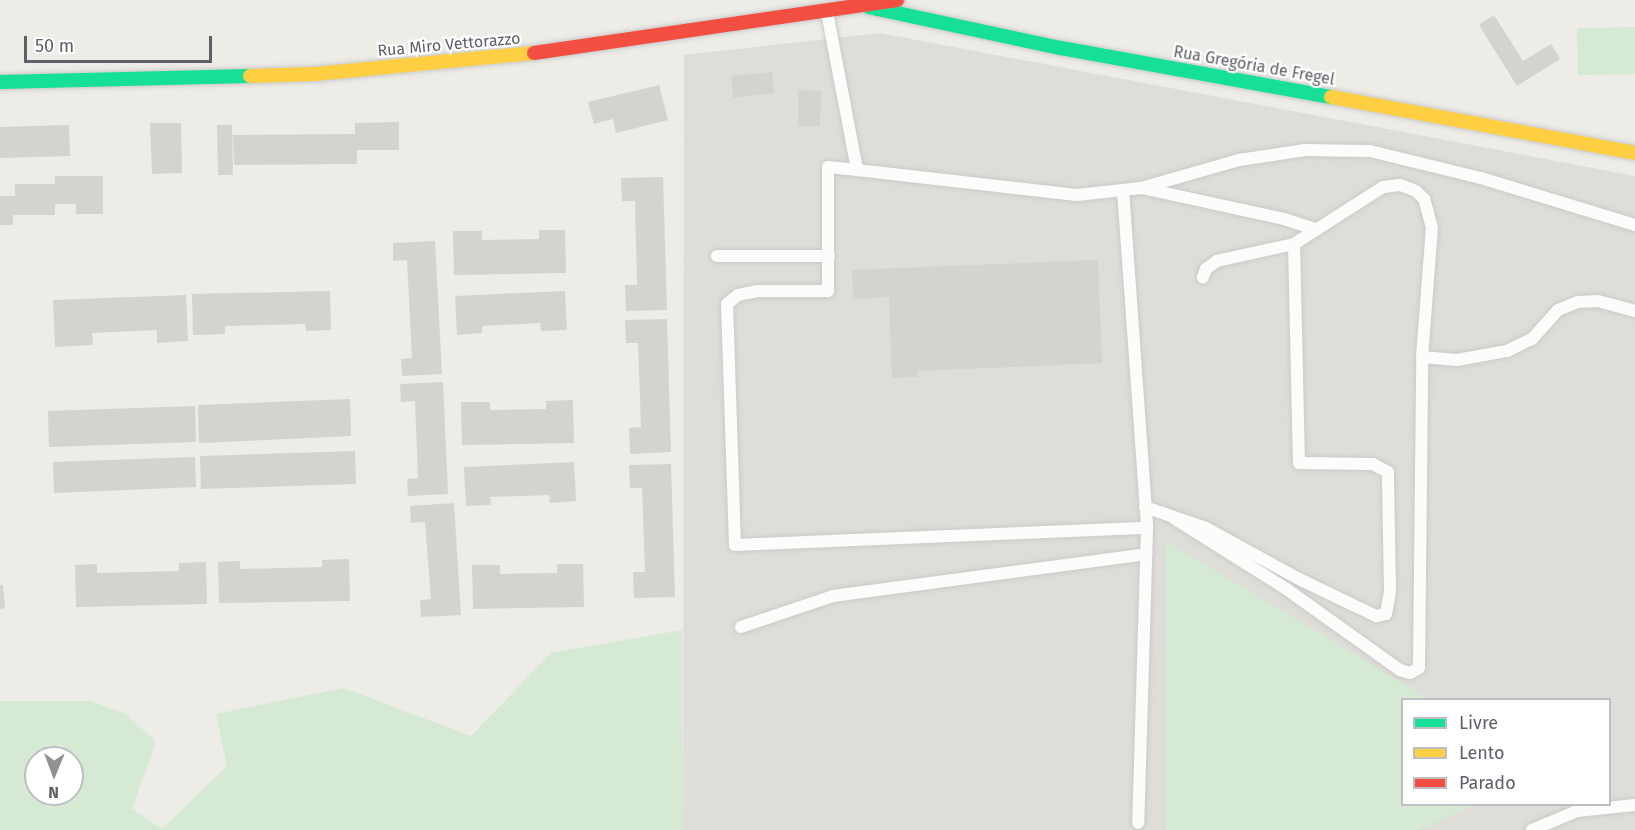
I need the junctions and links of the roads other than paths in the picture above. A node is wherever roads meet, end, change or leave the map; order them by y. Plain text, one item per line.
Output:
1 (897, 0) edge
2 (867, 6) junction
3 (827, 12) junction
4 (0, 82) edge
5 (1635, 153) edge
6 (857, 171) junction
7 (1142, 188) junction
8 (1124, 190) junction
9 (1635, 225) edge
10 (1316, 230) junction
11 (1294, 244) junction
12 (717, 256) dead end
13 (829, 256) junction
14 (1203, 277) dead end
15 (1635, 311) edge
16 (1422, 357) junction
17 (1145, 507) junction
18 (1175, 519) junction
19 (1147, 528) junction
20 (1146, 554) junction
21 (741, 627) dead end
22 (1635, 805) edge
23 (1138, 823) dead end
24 (1532, 830) edge

1 - 2 street, Rua Miro Vettorazzo
2 - 3 street, Rua Miro Vettorazzo
2 - 5 street, Rua Gregória de Fregel
3 - 4 street, Rua Miro Vettorazzo
3 - 6 lane
6 - 8 lane
6 - 13 lane
7 - 8 lane
7 - 9 lane
7 - 10 lane
8 - 17 lane
10 - 11 lane
10 - 16 lane
11 - 14 lane
11 - 18 lane
12 - 13 lane
13 - 19 lane
15 - 16 lane
16 - 18 lane
17 - 18 lane
17 - 19 lane
19 - 20 lane
20 - 21 lane
20 - 23 lane
22 - 24 lane

